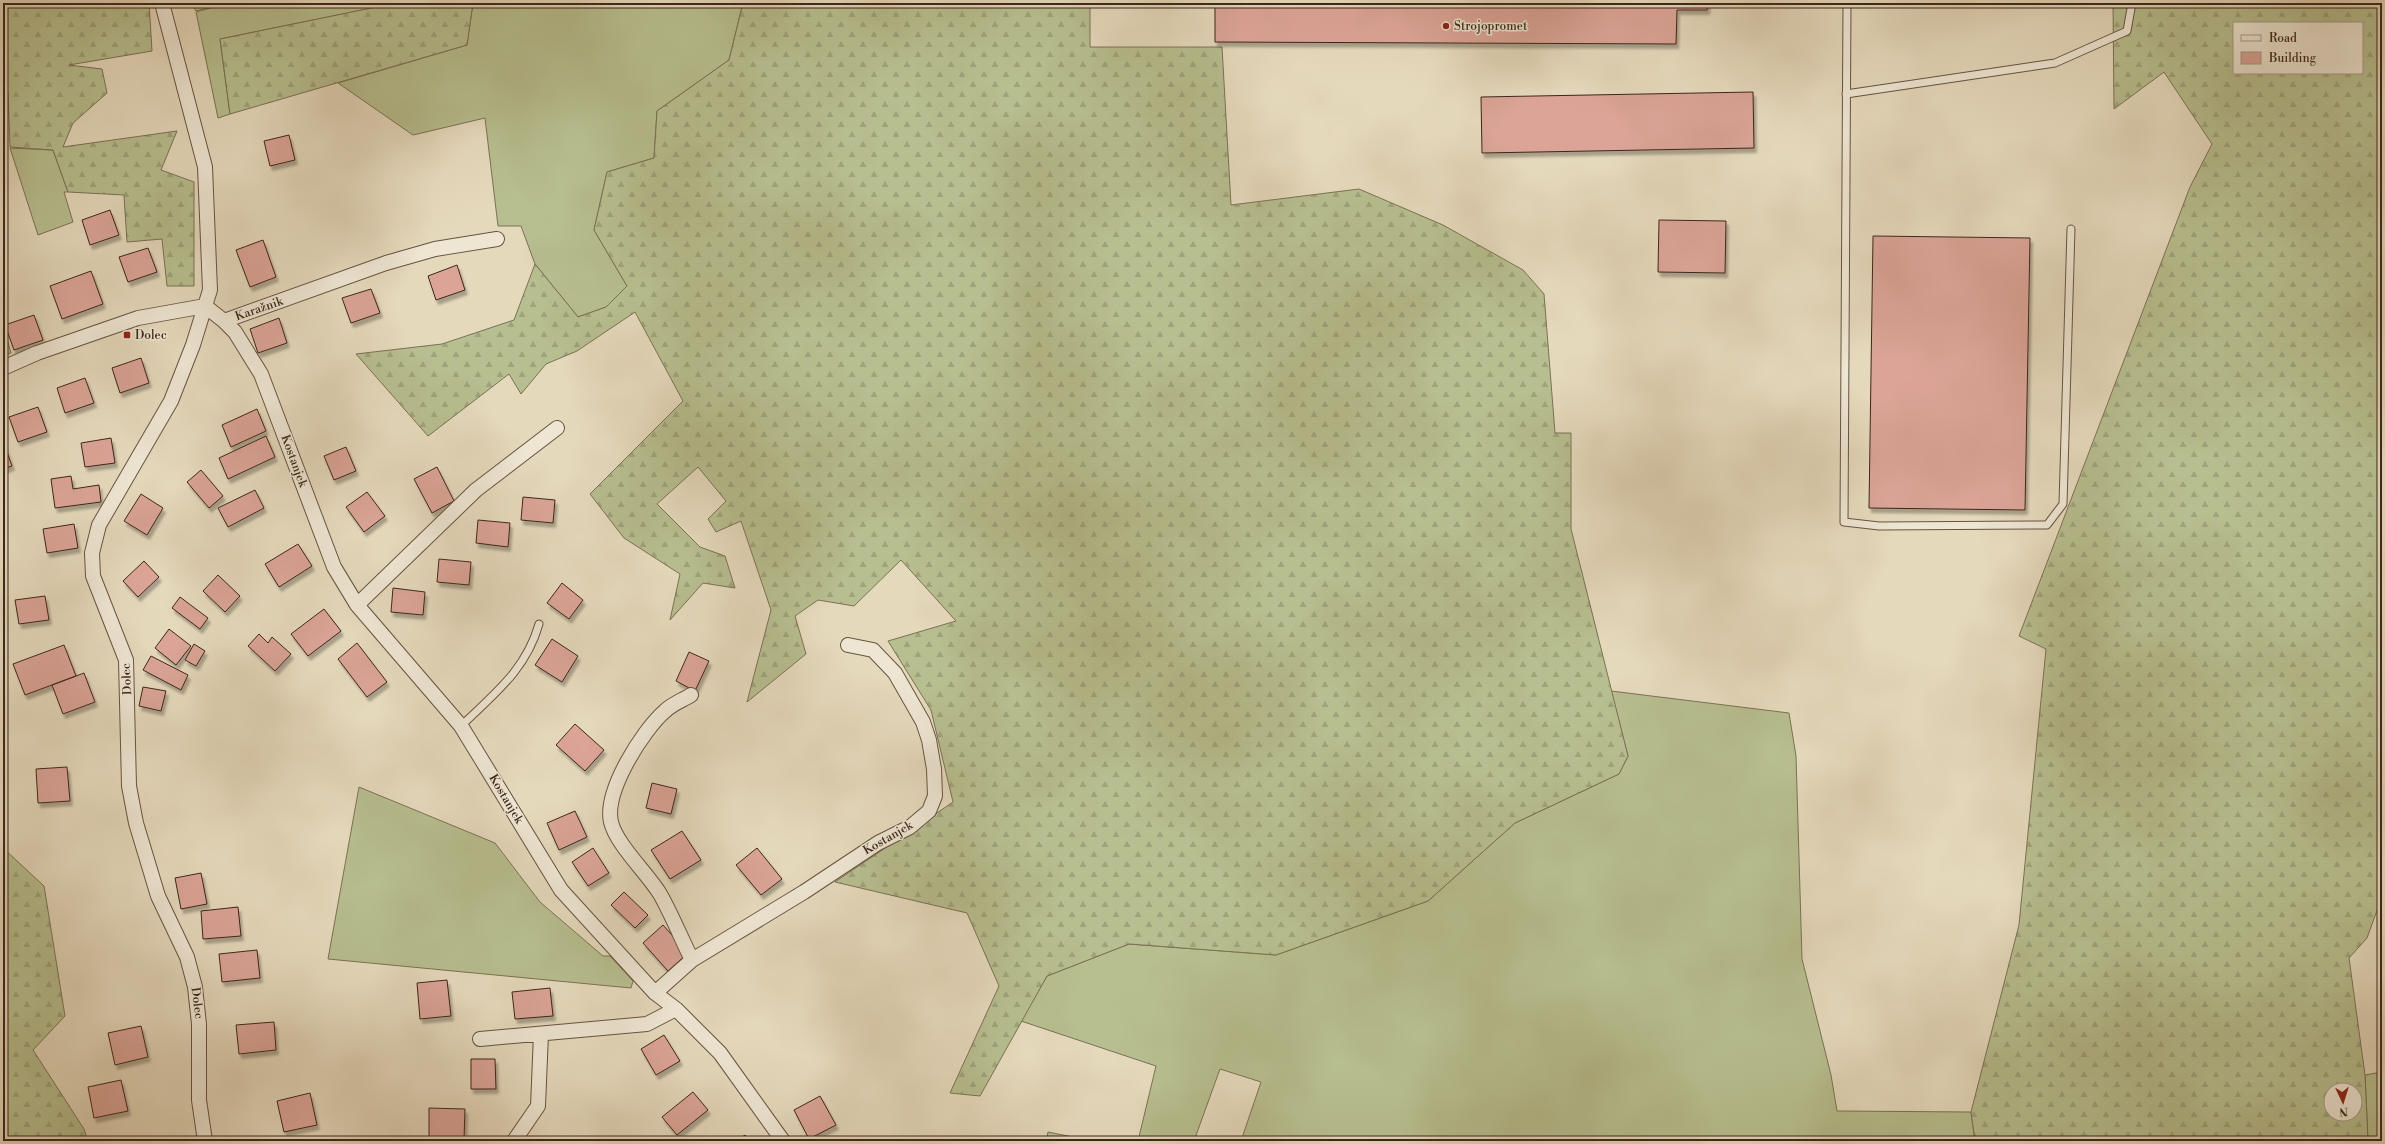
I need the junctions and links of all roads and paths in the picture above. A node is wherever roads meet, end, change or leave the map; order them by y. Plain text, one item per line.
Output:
1 (162, 3) edge
2 (1847, 3) edge
3 (2132, 3) edge
4 (1846, 94) junction
5 (2071, 229) dead end
6 (497, 239) dead end
7 (205, 306) junction
8 (224, 321) junction
9 (3, 368) edge
10 (557, 428) dead end
11 (357, 605) junction
12 (539, 624) dead end
13 (848, 645) dead end
14 (691, 695) dead end
15 (461, 726) junction
16 (692, 960) junction
17 (655, 993) junction
18 (676, 1009) junction
19 (541, 1034) junction
20 (480, 1039) dead end
21 (205, 1141) edge
22 (514, 1141) edge
23 (783, 1141) edge

1 - 7 street, Dolec
2 - 4 lane
3 - 4 lane
4 - 5 lane
6 - 8 street, Karažnik
7 - 8 street, Karažnik
7 - 9 street
7 - 21 street, Dolec
8 - 11 street, Kostanjek
10 - 11 street
11 - 15 street, Kostanjek
12 - 15 lane
13 - 16 street, Kostanjek
14 - 16 street
15 - 17 street, Kostanjek
16 - 17 street, Kostanjek
17 - 18 street, Kostanjek
18 - 19 street
18 - 23 street, Kostanjek
19 - 20 street
19 - 22 street

